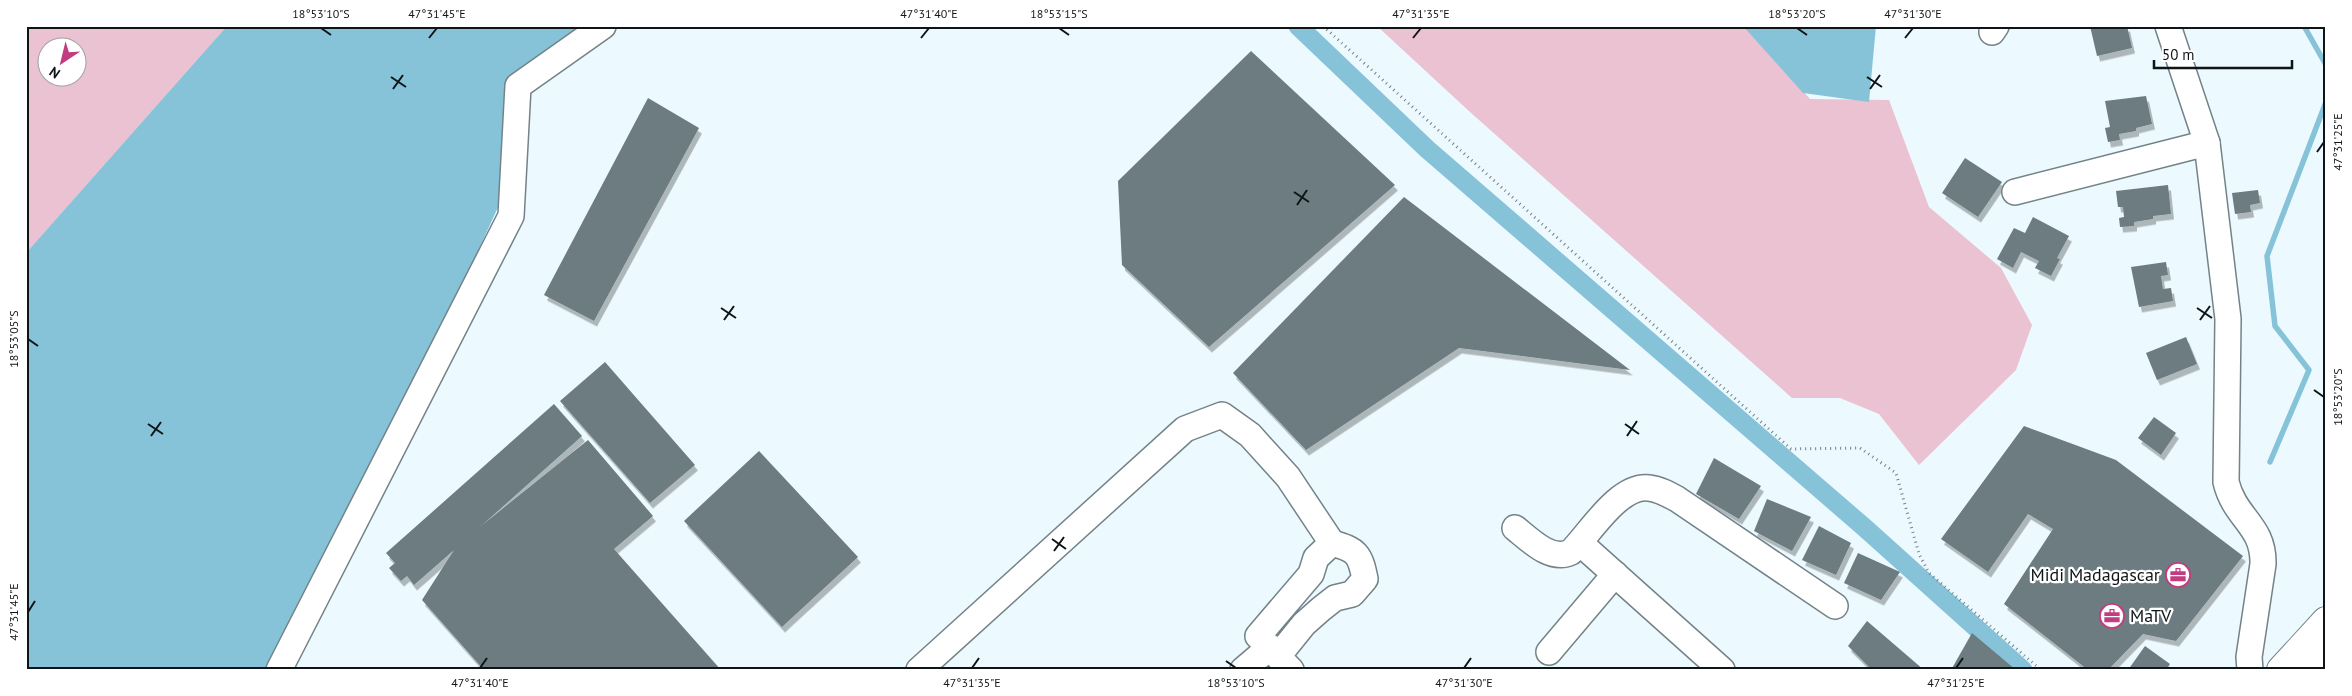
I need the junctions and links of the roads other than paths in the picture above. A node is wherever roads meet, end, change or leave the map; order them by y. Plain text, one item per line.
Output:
1 (603, 26) edge
2 (2168, 26) edge
3 (2207, 143) junction
4 (2015, 192) dead end
5 (1515, 528) dead end
6 (1332, 543) junction
7 (1580, 543) junction
8 (1615, 574) junction
9 (1834, 606) dead end
10 (2326, 621) edge
11 (1549, 652) dead end
12 (1280, 657) edge
13 (2326, 657) edge
14 (279, 670) edge
15 (919, 670) edge
16 (1243, 670) edge
17 (1722, 670) edge
18 (2250, 670) edge
19 (2281, 670) edge
20 (2314, 670) edge

1 - 14 street
2 - 3 street
3 - 4 street
3 - 18 street
5 - 7 street
6 - 12 street
6 - 12 street
6 - 15 street
7 - 8 street
7 - 9 street
8 - 11 street
8 - 17 street
10 - 19 main road
12 - 16 street
13 - 20 main road

